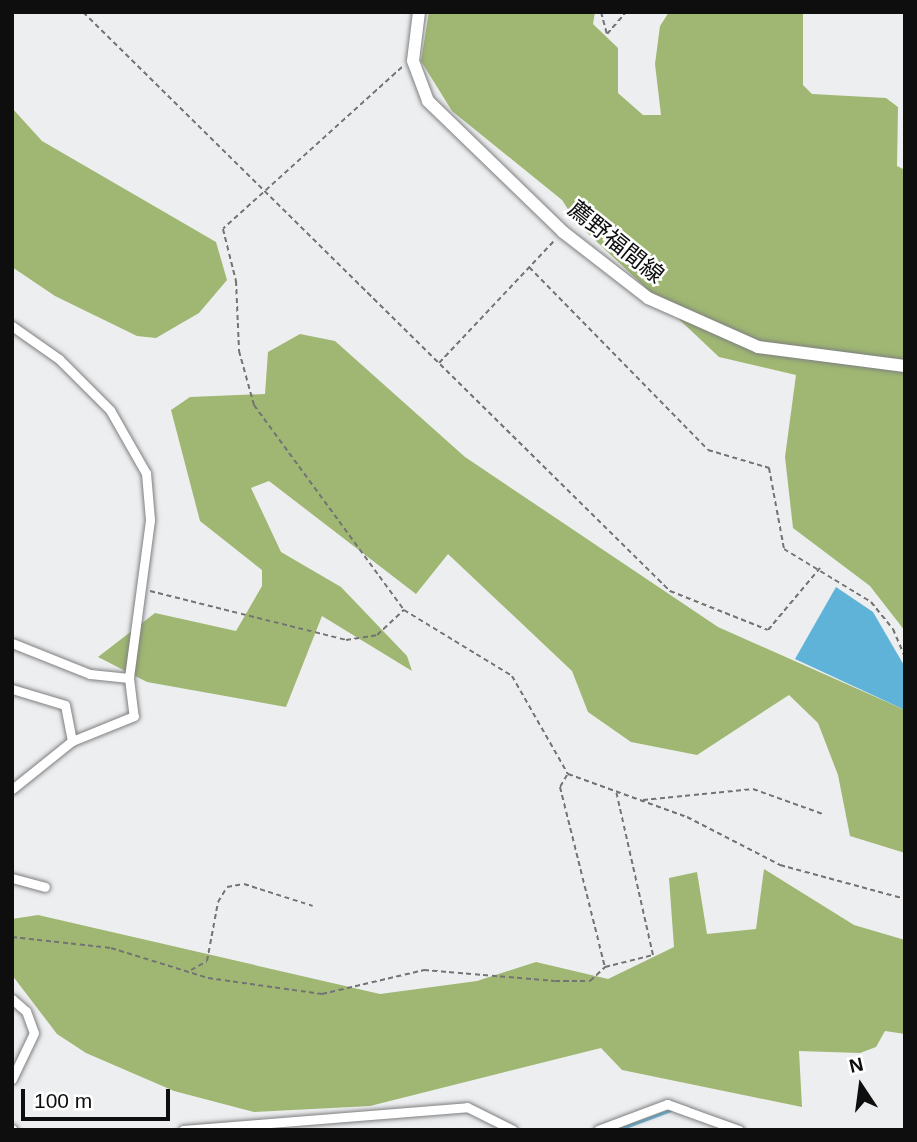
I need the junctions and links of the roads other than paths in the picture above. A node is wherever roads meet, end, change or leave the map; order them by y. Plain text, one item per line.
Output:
1 (419, 12) edge
2 (12, 326) edge
3 (905, 366) edge
4 (12, 643) edge
5 (129, 678) junction
6 (12, 689) edge
7 (72, 741) junction
8 (12, 789) edge
9 (12, 878) edge
10 (45, 887) dead end
11 (12, 999) edge
12 (12, 1079) edge
13 (183, 1130) edge
14 (513, 1130) edge
15 (598, 1130) edge
16 (739, 1130) edge

1 - 3 main road, 薦野福間線
2 - 5 street
4 - 5 street
5 - 7 street
6 - 7 street
7 - 8 street
9 - 10 street
11 - 12 street
13 - 14 street
15 - 16 street

